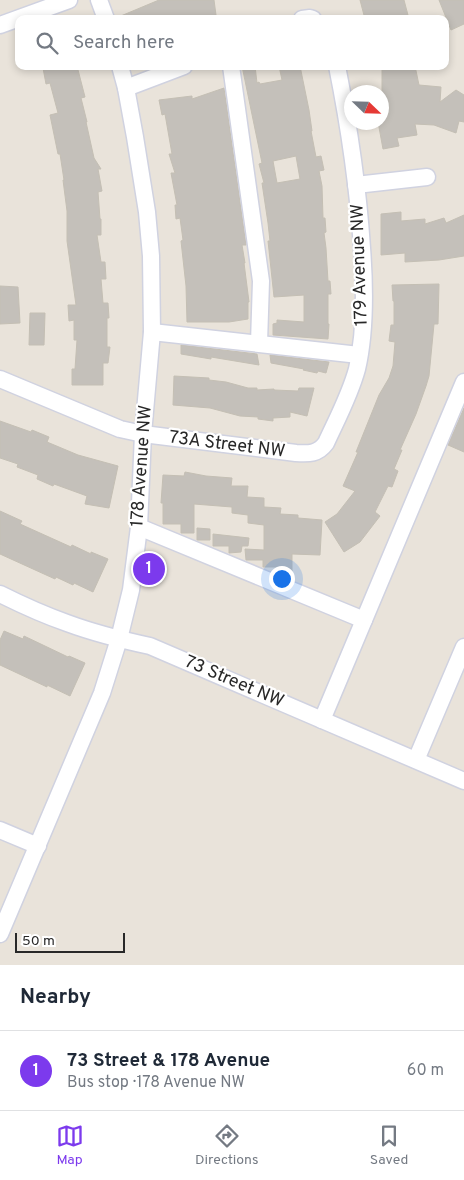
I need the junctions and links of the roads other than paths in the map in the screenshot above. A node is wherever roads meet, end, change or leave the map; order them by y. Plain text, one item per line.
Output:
1 (69, 0) edge
2 (99, 0) edge
3 (28, 15) edge
4 (105, 15) edge
5 (15, 20) edge
6 (0, 25) edge
7 (121, 70) edge
8 (173, 70) edge
9 (232, 70) edge
10 (338, 70) edge
11 (126, 88) junction
12 (427, 177) dead end
13 (356, 185) junction
14 (152, 332) junction
15 (259, 343) junction
16 (359, 355) junction
17 (0, 379) edge
18 (464, 382) edge
19 (143, 434) junction
20 (315, 453) joint
21 (139, 527) junction
22 (0, 594) edge
23 (364, 620) junction
24 (119, 639) junction
25 (464, 647) edge
26 (460, 666) edge
27 (322, 720) junction
28 (416, 760) junction
29 (464, 781) edge
30 (0, 830) edge
31 (38, 846) junction
32 (0, 934) edge

1 - 3 street
2 - 4 street
5 - 6 street
7 - 11 street, 178 Avenue NW
8 - 11 street
9 - 15 street
10 - 13 street, 179 Avenue NW
11 - 14 street, 178 Avenue NW
12 - 13 street
13 - 16 street, 179 Avenue NW
14 - 15 street
14 - 19 street, 178 Avenue NW
15 - 16 street
16 - 20 street, 179 Avenue NW
17 - 19 street, 73A Street NW
18 - 23 street
19 - 20 street, 73A Street NW
19 - 21 street, 178 Avenue NW
21 - 23 street
21 - 24 street, 178 Avenue NW
22 - 24 street, 73 Street NW
23 - 27 street
24 - 27 street, 73 Street NW
24 - 31 street, 178 Avenue NW
25 - 26 street
26 - 28 street
27 - 28 street, 73 Street NW
28 - 29 street, 73 Street NW
30 - 31 street
31 - 32 street, 178 Avenue NW

